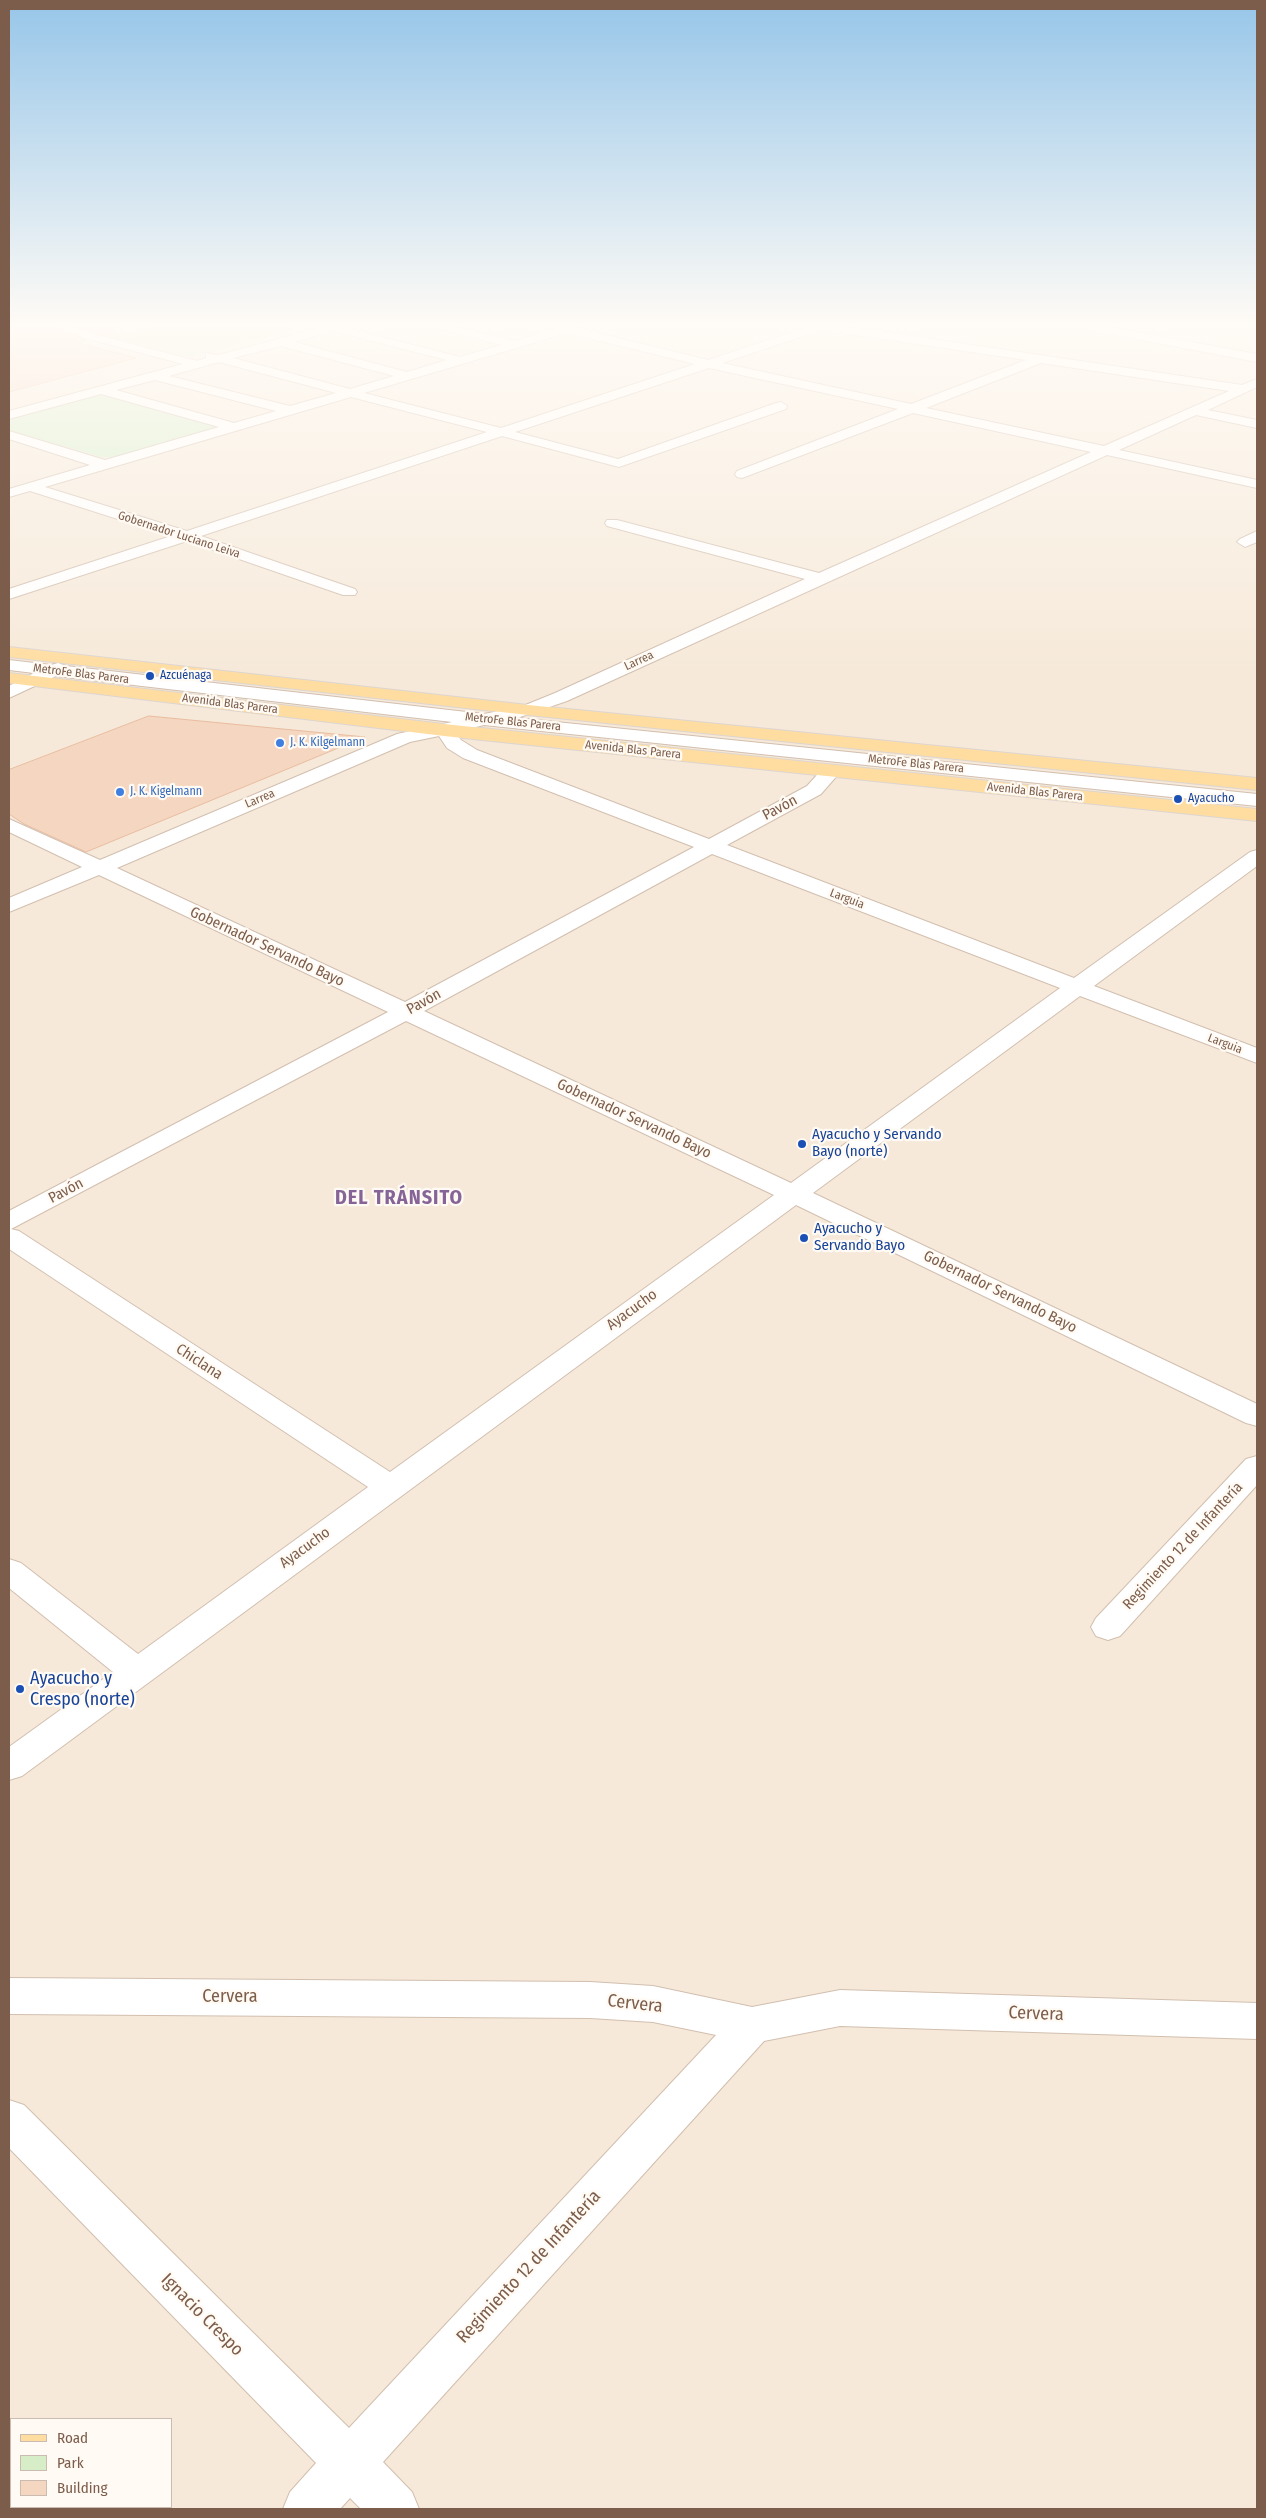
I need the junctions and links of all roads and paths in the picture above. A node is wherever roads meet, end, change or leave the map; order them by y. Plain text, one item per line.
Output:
1 (23, 440) edge
2 (191, 440) edge
3 (482, 440) edge
4 (533, 440) edge
5 (686, 440) edge
6 (832, 440) edge
7 (1055, 440) edge
8 (1132, 440) edge
9 (1106, 451) junction
10 (104, 465) junction
11 (742, 474) dead end
12 (9, 480) edge
13 (1257, 484) edge
14 (30, 487) junction
15 (9, 493) edge
16 (612, 523) dead end
17 (188, 536) junction
18 (820, 578) junction
19 (349, 592) dead end
20 (9, 594) edge
21 (9, 652) edge
22 (71, 660) junction
23 (9, 665) edge
24 (54, 670) junction
25 (9, 678) edge
26 (34, 681) junction
27 (9, 693) edge
28 (528, 710) junction
29 (486, 720) junction
30 (444, 730) junction
31 (832, 770) junction
32 (1257, 784) edge
33 (1257, 800) edge
34 (1257, 815) edge
35 (9, 825) edge
36 (710, 846) junction
37 (1257, 856) edge
38 (99, 867) junction
39 (9, 906) edge
40 (1078, 988) junction
41 (405, 1012) junction
42 (1257, 1056) edge
43 (792, 1193) junction
44 (9, 1222) edge
45 (9, 1237) edge
46 (1257, 1416) edge
47 (1257, 1466) edge
48 (389, 1486) junction
49 (9, 1571) edge
50 (1108, 1627) dead end
51 (136, 1671) junction
52 (9, 1766) edge
53 (9, 1996) edge
54 (752, 2025) junction
55 (1250, 2027) edge
56 (9, 2119) edge
57 (349, 2464) junction
58 (307, 2509) edge
59 (395, 2509) edge

1 - 10 street
2 - 10 street
3 - 17 street
4 - 5 street
6 - 11 street
7 - 9 street
8 - 9 street, Larrea
9 - 13 street
9 - 18 street, Larrea
10 - 14 street
12 - 14 street, Gobernador Luciano Leiva
14 - 15 street
14 - 17 street, Gobernador Luciano Leiva
16 - 18 street
17 - 19 street, Gobernador Luciano Leiva
17 - 20 street
18 - 28 street, Larrea
21 - 22 main road, Avenida Blas Parera
22 - 24 street
22 - 28 main road, Avenida Blas Parera
23 - 24 street, MetroFe Blas Parera
24 - 26 street
24 - 29 street, MetroFe Blas Parera
25 - 26 main road, Avenida Blas Parera
26 - 27 street
26 - 30 main road, Avenida Blas Parera
28 - 29 street, Larrea
28 - 32 main road, Avenida Blas Parera
29 - 30 street, Larrea
29 - 33 street, MetroFe Blas Parera
30 - 31 main road, Avenida Blas Parera
30 - 36 street, Larguia
30 - 38 street, Larrea
31 - 34 main road, Avenida Blas Parera
31 - 36 street, Pavón
35 - 38 street, Gobernador Servando Bayo
36 - 40 street, Larguia
36 - 41 street, Pavón
37 - 40 street, Ayacucho
38 - 39 street, Larrea
38 - 41 street, Gobernador Servando Bayo
40 - 42 street, Larguia
40 - 43 street, Ayacucho
41 - 43 street, Gobernador Servando Bayo
41 - 44 street, Pavón
43 - 46 street, Gobernador Servando Bayo
43 - 48 street, Ayacucho
45 - 48 street, Chiclana
47 - 50 street, Regimiento 12 de Infantería
48 - 51 street, Ayacucho
49 - 51 street
51 - 52 street, Ayacucho
53 - 54 street, Cervera
54 - 55 street, Cervera
54 - 57 street, Regimiento 12 de Infantería
56 - 57 street, Ignacio Crespo
57 - 58 street, Regimiento 12 de Infantería
57 - 59 street, Ignacio Crespo

